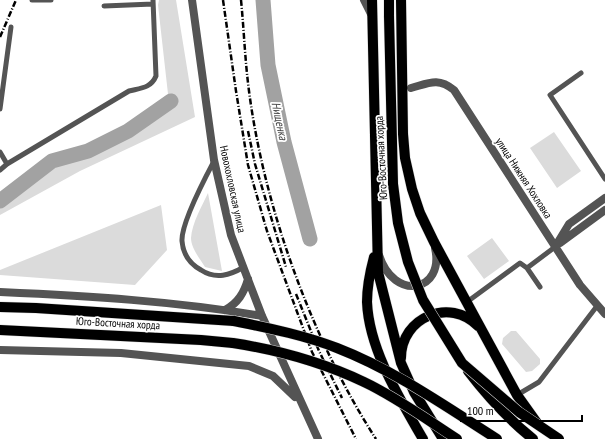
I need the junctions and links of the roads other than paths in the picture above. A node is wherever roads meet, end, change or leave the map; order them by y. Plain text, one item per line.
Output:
1 (32, 0) edge
2 (51, 0) edge
3 (192, 0) edge
4 (364, 0) edge
5 (372, 0) edge
6 (389, 0) edge
7 (401, 0) edge
8 (153, 2) edge
9 (104, 6) dead end
10 (372, 23) junction
11 (11, 27) dead end
12 (581, 73) dead end
13 (411, 88) dead end
14 (0, 109) edge
15 (0, 152) edge
16 (214, 160) junction
17 (7, 164) junction
18 (0, 170) edge
19 (605, 179) edge
20 (605, 198) edge
21 (605, 210) edge
22 (434, 242) junction
23 (376, 245) junction
24 (555, 247) junction
25 (244, 268) junction
26 (527, 268) junction
27 (248, 279) junction
28 (540, 286) dead end
29 (0, 292) edge
30 (471, 299) dead end
31 (597, 306) junction
32 (0, 308) edge
33 (225, 310) junction
34 (605, 314) edge
35 (262, 316) junction
36 (0, 330) edge
37 (482, 330) junction
38 (0, 350) edge
39 (401, 363) junction
40 (462, 363) junction
41 (517, 395) junction
42 (300, 404) junction
43 (318, 439) edge
44 (423, 439) edge
45 (443, 439) edge
46 (457, 439) edge
47 (497, 439) edge
48 (533, 439) edge
49 (553, 439) edge
50 (559, 439) edge

1 - 2 lane
3 - 16 street, Новохохловская улица
4 - 10 street
5 - 10 main road, Юго-Восточная хорда
6 - 40 main road, Юго-Восточная хорда, bridge
7 - 22 main road
8 - 9 lane
8 - 17 lane
10 - 23 main road, Юго-Восточная хорда
11 - 14 lane
12 - 19 lane
13 - 24 street, улица Нижняя Хохловка
15 - 17 lane
16 - 25 street, Новохохловская улица
16 - 25 lane
17 - 18 lane
20 - 24 street
21 - 24 street
22 - 23 street
22 - 37 main road
23 - 39 main road, Юго-Восточная хорда
23 - 44 main road
24 - 26 lane
24 - 31 street, улица Нижняя Хохловка
25 - 27 street, Новохохловская улица
26 - 28 lane
26 - 30 lane
27 - 33 street
27 - 35 street, Новохохловская улица
29 - 33 street
31 - 34 street, улица Нижняя Хохловка
31 - 41 lane
32 - 47 main road, Юго-Восточная хорда, bridge
33 - 35 street
35 - 42 street, Новохохловская улица
36 - 46 main road, Юго-Восточная хорда, bridge
37 - 39 main road
37 - 41 main road
38 - 42 street
39 - 45 main road, Юго-Восточная хорда, bridge
40 - 48 main road, Юго-Восточная хорда, bridge
40 - 50 main road, bridge
41 - 49 main road
42 - 43 street, Новохохловская улица

